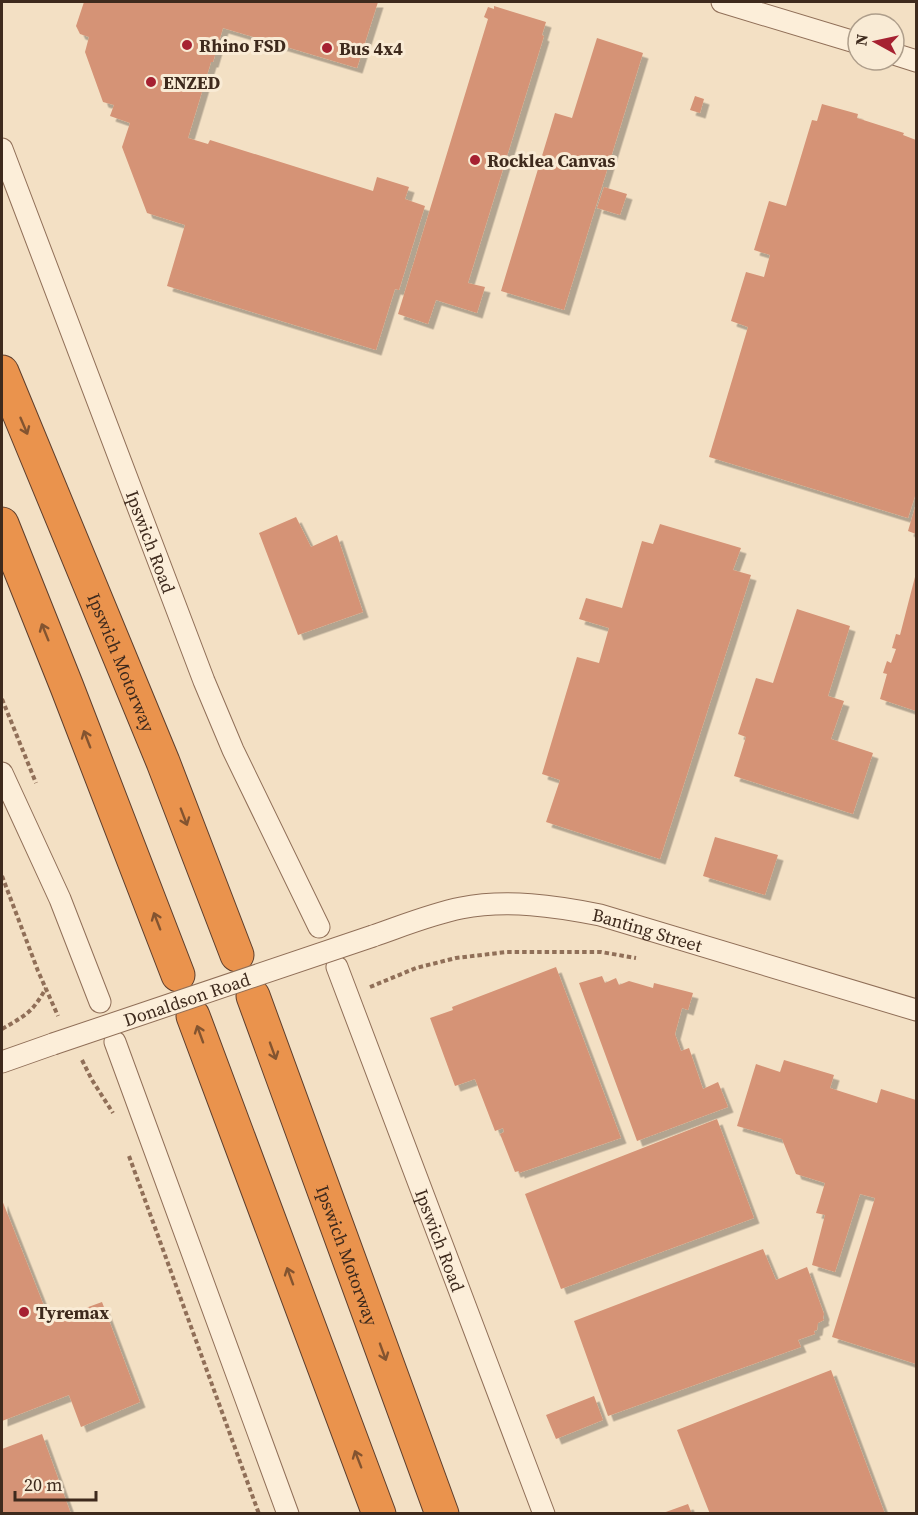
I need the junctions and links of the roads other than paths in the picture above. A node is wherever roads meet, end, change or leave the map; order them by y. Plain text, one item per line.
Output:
1 (722, 2) edge
2 (846, 39) edge
3 (2, 149) edge
4 (2, 372) edge
5 (2, 524) edge
6 (2, 773) edge
7 (320, 927) dead end
8 (373, 936) joint
9 (237, 955) dead end
10 (337, 967) dead end
11 (178, 975) dead end
12 (253, 996) dead end
13 (100, 1002) dead end
14 (916, 1010) edge
15 (193, 1016) dead end
16 (115, 1042) dead end
17 (2, 1062) edge
18 (288, 1514) edge
19 (379, 1514) edge
20 (442, 1514) edge
21 (544, 1514) edge

1 - 2 street
3 - 7 street, Ipswich Road
4 -> 9 highway, Ipswich Motorway
11 -> 5 highway
6 - 13 street
8 - 14 street, Banting Street
8 - 17 street, Donaldson Road, bridge
10 - 21 street, Ipswich Road
12 -> 20 highway, Ipswich Motorway
19 -> 15 highway
16 - 18 street

